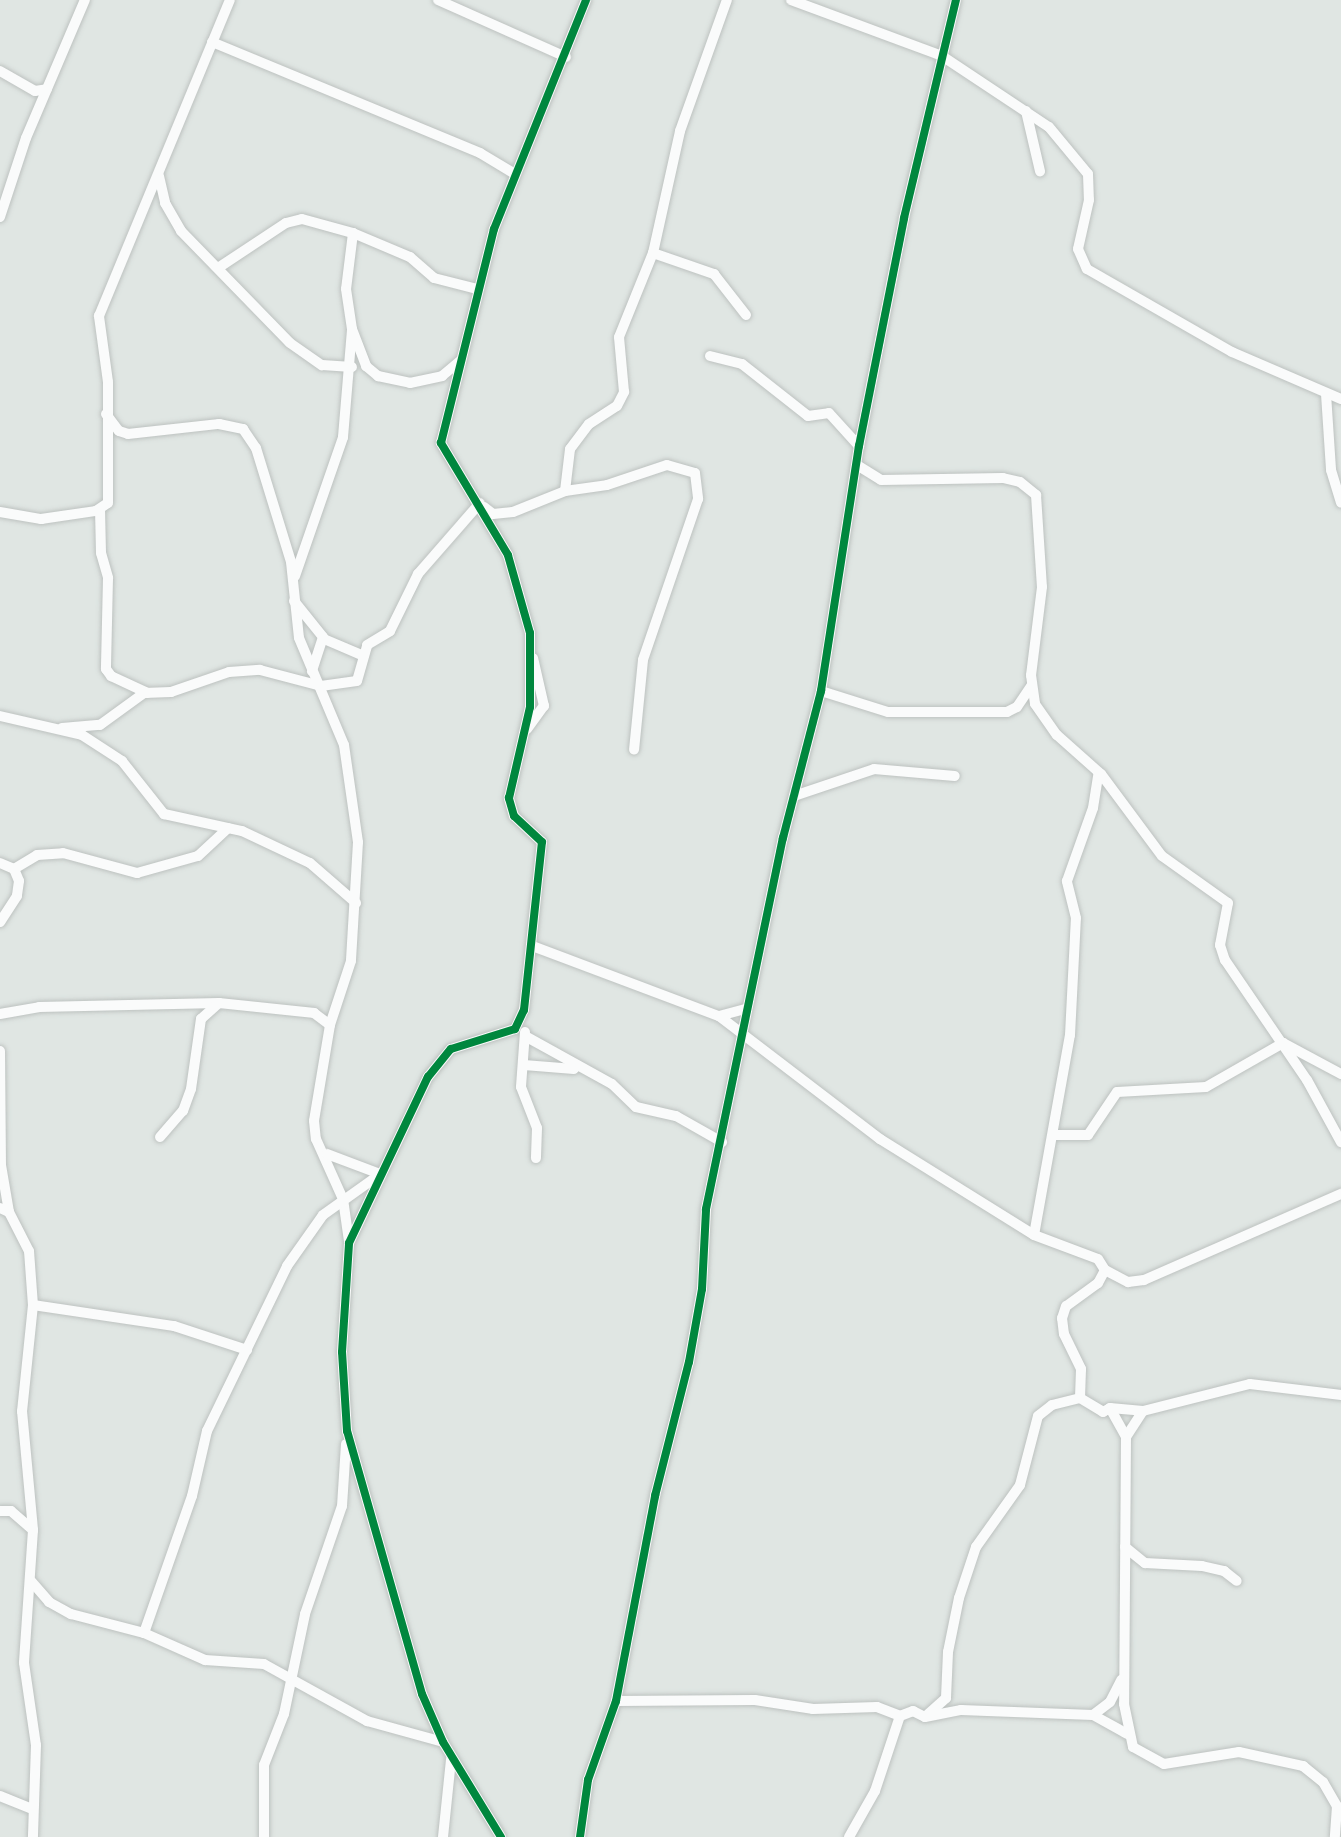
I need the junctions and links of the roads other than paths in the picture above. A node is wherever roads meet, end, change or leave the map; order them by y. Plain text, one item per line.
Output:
1 (85, 0) edge
2 (230, 0) edge
3 (438, 0) edge
4 (586, 0) edge
5 (727, 0) edge
6 (791, 0) edge
7 (956, 0) edge
8 (212, 42) junction
9 (942, 56) junction
10 (566, 57) junction
11 (0, 71) edge
12 (47, 89) junction
13 (1026, 111) junction
14 (1040, 171) dead end
15 (515, 174) junction
16 (159, 176) junction
17 (0, 217) edge
18 (353, 233) junction
19 (653, 253) junction
20 (221, 266) junction
21 (477, 289) junction
22 (746, 315) dead end
23 (352, 329) junction
24 (710, 356) dead end
25 (460, 361) junction
26 (352, 367) junction
27 (1326, 394) junction
28 (1341, 399) edge
29 (106, 414) junction
30 (859, 446) junction
31 (857, 465) junction
32 (565, 491) junction
33 (1341, 502) edge
34 (481, 505) junction
35 (100, 509) junction
36 (0, 512) edge
37 (293, 582) junction
38 (294, 601) junction
39 (324, 639) junction
40 (364, 656) junction
41 (312, 671) junction
42 (321, 686) junction
43 (1031, 686) junction
44 (821, 691) junction
45 (147, 693) junction
46 (0, 716) edge
47 (62, 728) junction
48 (634, 750) dead end
49 (1099, 772) junction
50 (955, 776) dead end
51 (794, 796) junction
52 (228, 828) junction
53 (0, 863) edge
54 (14, 869) junction
55 (356, 903) junction
56 (0, 922) edge
57 (535, 947) junction
58 (338, 1002) junction
59 (219, 1003) junction
60 (746, 1009) junction
61 (524, 1010) junction
62 (314, 1013) junction
63 (0, 1014) edge
64 (719, 1016) junction
65 (330, 1025) junction
66 (743, 1031) junction
67 (525, 1036) junction
68 (1283, 1043) junction
69 (0, 1051) edge
70 (524, 1065) junction
71 (580, 1070) junction
72 (1341, 1074) edge
73 (1055, 1135) junction
74 (160, 1137) dead end
75 (722, 1142) junction
76 (1341, 1142) edge
77 (327, 1154) junction
78 (536, 1158) dead end
79 (382, 1173) junction
80 (1341, 1194) edge
81 (343, 1199) junction
82 (5, 1210) edge
83 (1034, 1235) junction
84 (349, 1243) junction
85 (1105, 1270) junction
86 (33, 1305) junction
87 (247, 1350) junction
88 (1341, 1395) edge
89 (1080, 1398) junction
90 (1110, 1408) junction
91 (1143, 1411) junction
92 (347, 1431) junction
93 (1126, 1437) junction
94 (0, 1511) edge
95 (33, 1530) junction
96 (1125, 1547) junction
97 (31, 1581) junction
98 (1237, 1581) dead end
99 (144, 1633) junction
100 (294, 1655) junction
101 (271, 1667) junction
102 (1124, 1674) junction
103 (291, 1678) junction
104 (616, 1701) junction
105 (1093, 1715) junction
106 (900, 1716) junction
107 (925, 1717) junction
108 (1127, 1734) junction
109 (443, 1742) junction
110 (451, 1757) junction
111 (0, 1796) edge
112 (33, 1809) junction
113 (33, 1837) edge
114 (264, 1837) edge
115 (443, 1837) edge
116 (501, 1837) edge
117 (580, 1837) edge
118 (849, 1837) edge
119 (1335, 1837) edge

1 - 12 street
2 - 8 street
3 - 10 street
4 - 10 street
5 - 19 street
6 - 9 street
7 - 9 street
8 - 15 street
8 - 16 street
9 - 13 street
9 - 30 street
10 - 15 street
11 - 12 street
12 - 17 street
13 - 14 street
13 - 27 street
15 - 21 street
16 - 20 street
16 - 29 street
18 - 20 street
18 - 21 street
18 - 23 street
19 - 22 street
19 - 32 street
20 - 26 street
21 - 25 street
23 - 25 street
23 - 26 street
24 - 30 street
25 - 34 street
26 - 37 street
27 - 28 street
27 - 33 street
29 - 35 street
29 - 37 street
30 - 31 street
31 - 43 street
31 - 44 street
32 - 34 street
32 - 48 street
34 - 40 street
34 - 57 street
35 - 36 street
35 - 45 street
37 - 38 street
38 - 39 street
38 - 41 street
39 - 40 street
39 - 41 street
40 - 42 street
41 - 42 street
42 - 45 street
42 - 55 street
43 - 44 street
43 - 49 street
44 - 51 street
45 - 47 street
46 - 47 street
47 - 52 street
49 - 68 street
49 - 73 street
50 - 51 street
51 - 60 street
52 - 54 street
52 - 55 street
53 - 54 street
54 - 56 street
55 - 58 street
57 - 61 street
57 - 64 street
58 - 62 street
58 - 65 street
59 - 62 street
59 - 63 street
59 - 74 street
60 - 64 street
60 - 66 street
61 - 67 street
61 - 79 street
62 - 65 street
64 - 66 street
65 - 77 street
66 - 75 street
66 - 83 street
67 - 70 street
67 - 71 street
68 - 72 street
68 - 73 street
68 - 76 street
69 - 82 street
70 - 71 street
70 - 78 street
71 - 75 street
73 - 83 street
75 - 104 street
77 - 79 street
77 - 81 street
79 - 81 street
79 - 84 street
80 - 85 street
81 - 84 street
81 - 87 street
82 - 86 street
83 - 85 street
84 - 92 street
85 - 89 street
86 - 87 street
86 - 95 street
87 - 99 street
88 - 91 street
89 - 90 street
89 - 107 street
90 - 91 street
90 - 93 street
91 - 93 street
92 - 100 street
92 - 109 street
93 - 96 street
94 - 95 street
95 - 97 street
96 - 98 street
96 - 102 street
97 - 99 street
97 - 112 street
99 - 101 street
100 - 101 street
100 - 103 street
101 - 103 street
102 - 105 street
102 - 108 street
103 - 109 street
103 - 114 street
104 - 106 street
104 - 117 street
105 - 107 street
105 - 108 street
106 - 107 street
106 - 118 street
108 - 119 street
109 - 110 street
110 - 115 street
110 - 116 street
111 - 112 street
112 - 113 street

